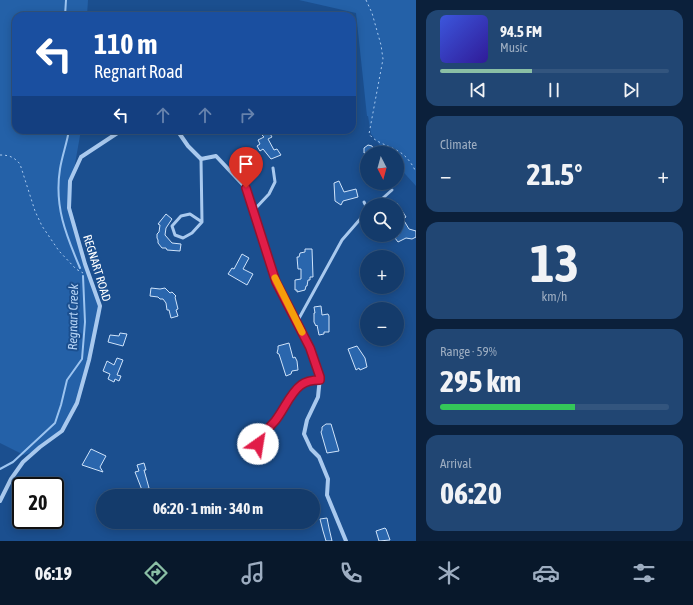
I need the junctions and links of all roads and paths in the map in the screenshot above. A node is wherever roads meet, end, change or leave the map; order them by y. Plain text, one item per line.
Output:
1 (366, 0) edge
2 (116, 134) edge
3 (180, 134) edge
4 (0, 155) edge
5 (201, 159) junction
6 (273, 168) dead end
7 (416, 172) edge
8 (392, 190) dead end
9 (383, 198) edge
10 (254, 210) junction
11 (360, 219) edge
12 (202, 222) junction
13 (83, 274) dead end
14 (297, 322) junction
15 (320, 380) junction
16 (258, 444) dead end
17 (0, 501) edge
18 (346, 541) edge

1 - 7 path
2 - 17 street, REGNART ROAD
3 - 5 street
4 - 13 path
5 - 10 street
5 - 12 lane
6 - 10 lane
8 - 9 lane
10 - 14 street
11 - 14 lane
12 - 12 lane
14 - 15 street
15 - 16 lane
15 - 18 street

